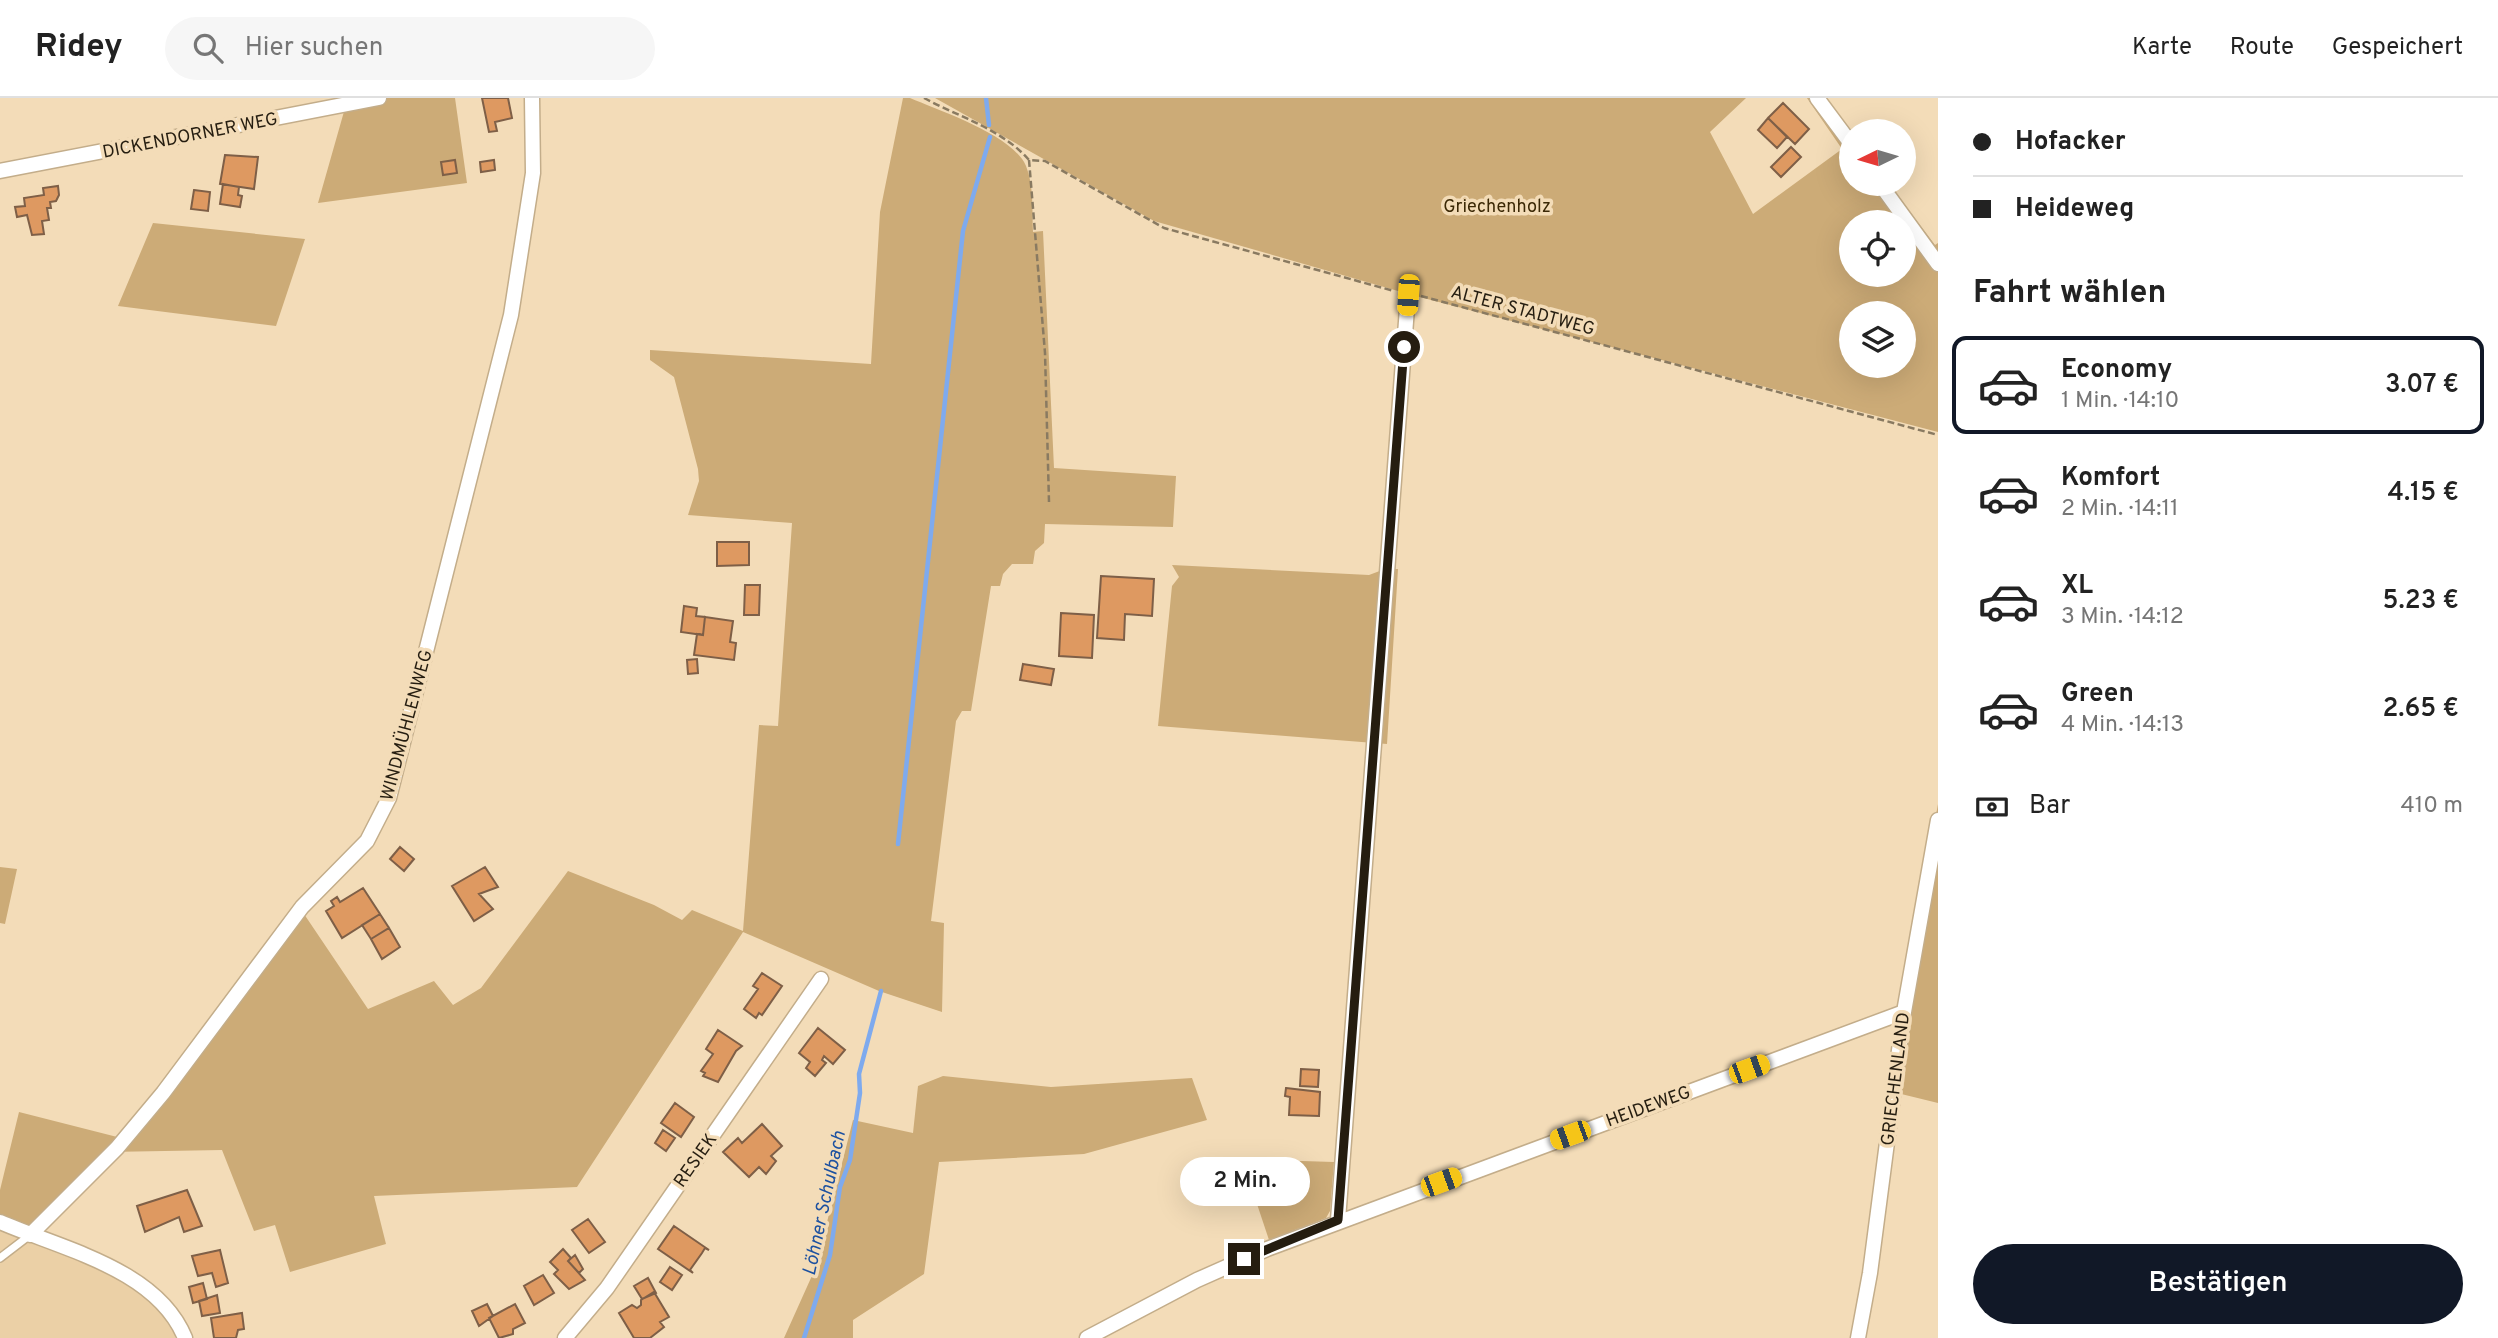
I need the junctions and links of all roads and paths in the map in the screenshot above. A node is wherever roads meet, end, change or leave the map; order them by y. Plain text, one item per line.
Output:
1 (379, 98) edge
2 (533, 98) edge
3 (924, 98) edge
4 (1817, 98) edge
5 (1839, 128) edge
6 (1029, 160) junction
7 (0, 171) edge
8 (1889, 196) edge
9 (1938, 264) edge
10 (1408, 295) junction
11 (1938, 435) edge
12 (1049, 502) dead end
13 (1938, 820) edge
14 (821, 979) dead end
15 (1904, 1012) junction
16 (1338, 1220) junction
17 (0, 1222) edge
18 (30, 1235) junction
19 (0, 1258) edge
20 (185, 1338) edge
21 (565, 1338) edge
22 (1087, 1338) edge
23 (1858, 1338) edge

1 - 7 street, DICKENDORNER WEG
2 - 18 street, WINDMÜHLENWEG
3 - 6 path, ALTER STADTWEG
4 - 5 street
6 - 10 path, ALTER STADTWEG
6 - 12 path
8 - 9 street
10 - 11 path, ALTER STADTWEG
10 - 16 street
13 - 15 street, GRIECHENLAND
14 - 21 street, RESIEK
15 - 16 street, HEIDEWEG
15 - 23 street, GRIECHENLAND
16 - 22 street, HEIDEWEG
17 - 18 street
18 - 19 lane
18 - 20 street

